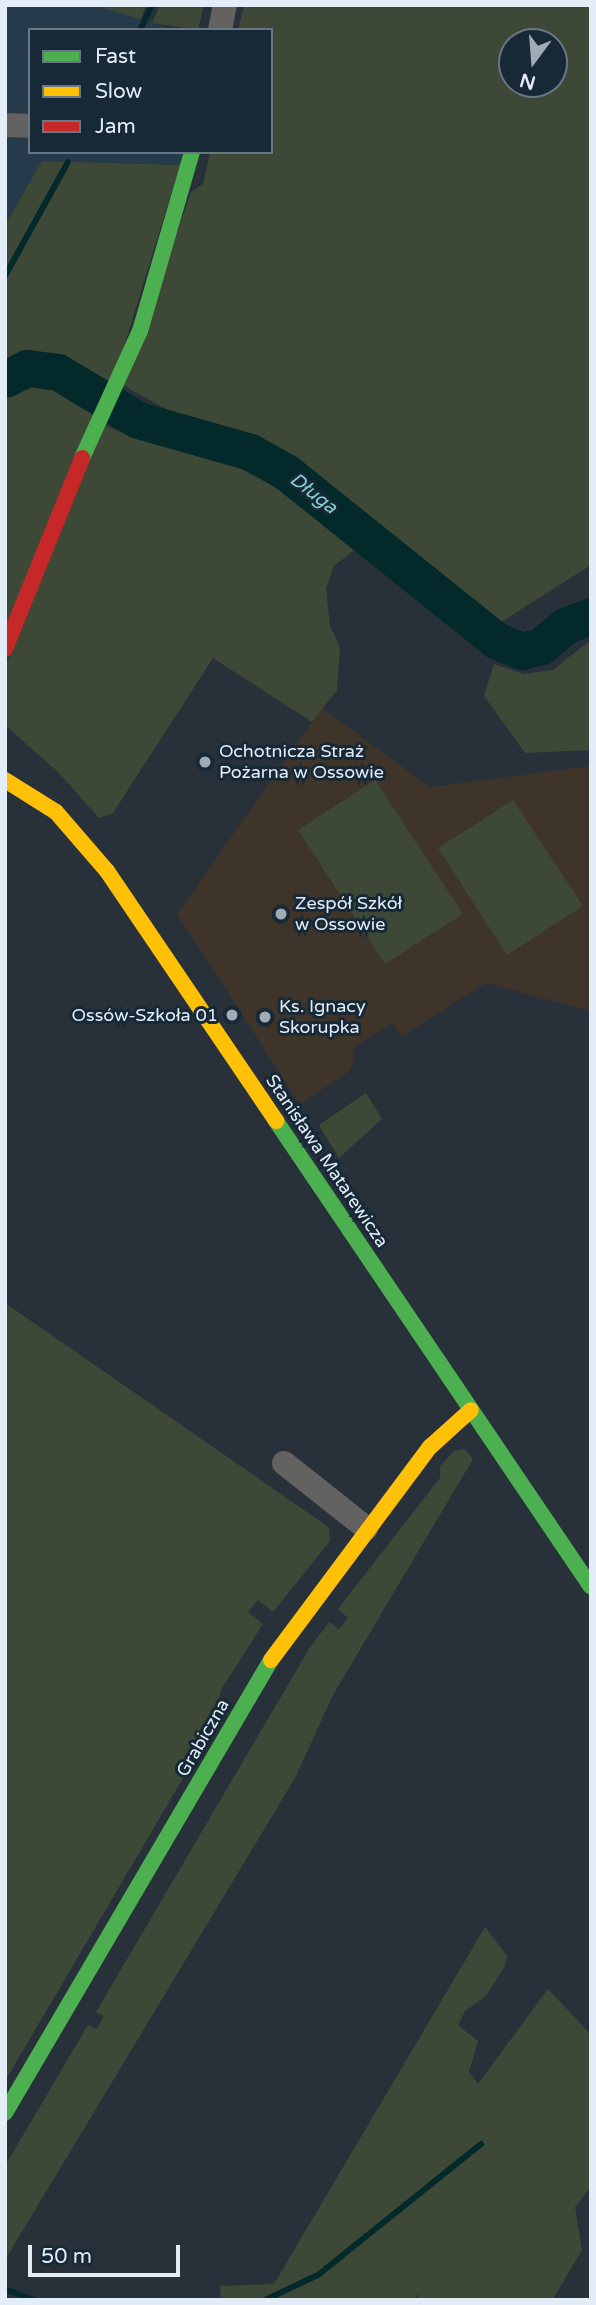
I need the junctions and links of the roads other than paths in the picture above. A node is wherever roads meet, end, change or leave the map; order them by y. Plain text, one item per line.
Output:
1 (5, 125) edge
2 (28, 126) edge
3 (191, 154) edge
4 (5, 649) edge
5 (5, 780) edge
6 (471, 1410) junction
7 (284, 1463) dead end
8 (366, 1528) junction
9 (591, 1587) edge
10 (5, 2113) edge

1 - 2 street
3 - 4 street
5 - 6 street, Stanisława Matarewicza
6 - 8 street, Grabiczna
6 - 9 street, Stanisława Matarewicza
7 - 8 street
8 - 10 street, Grabiczna

